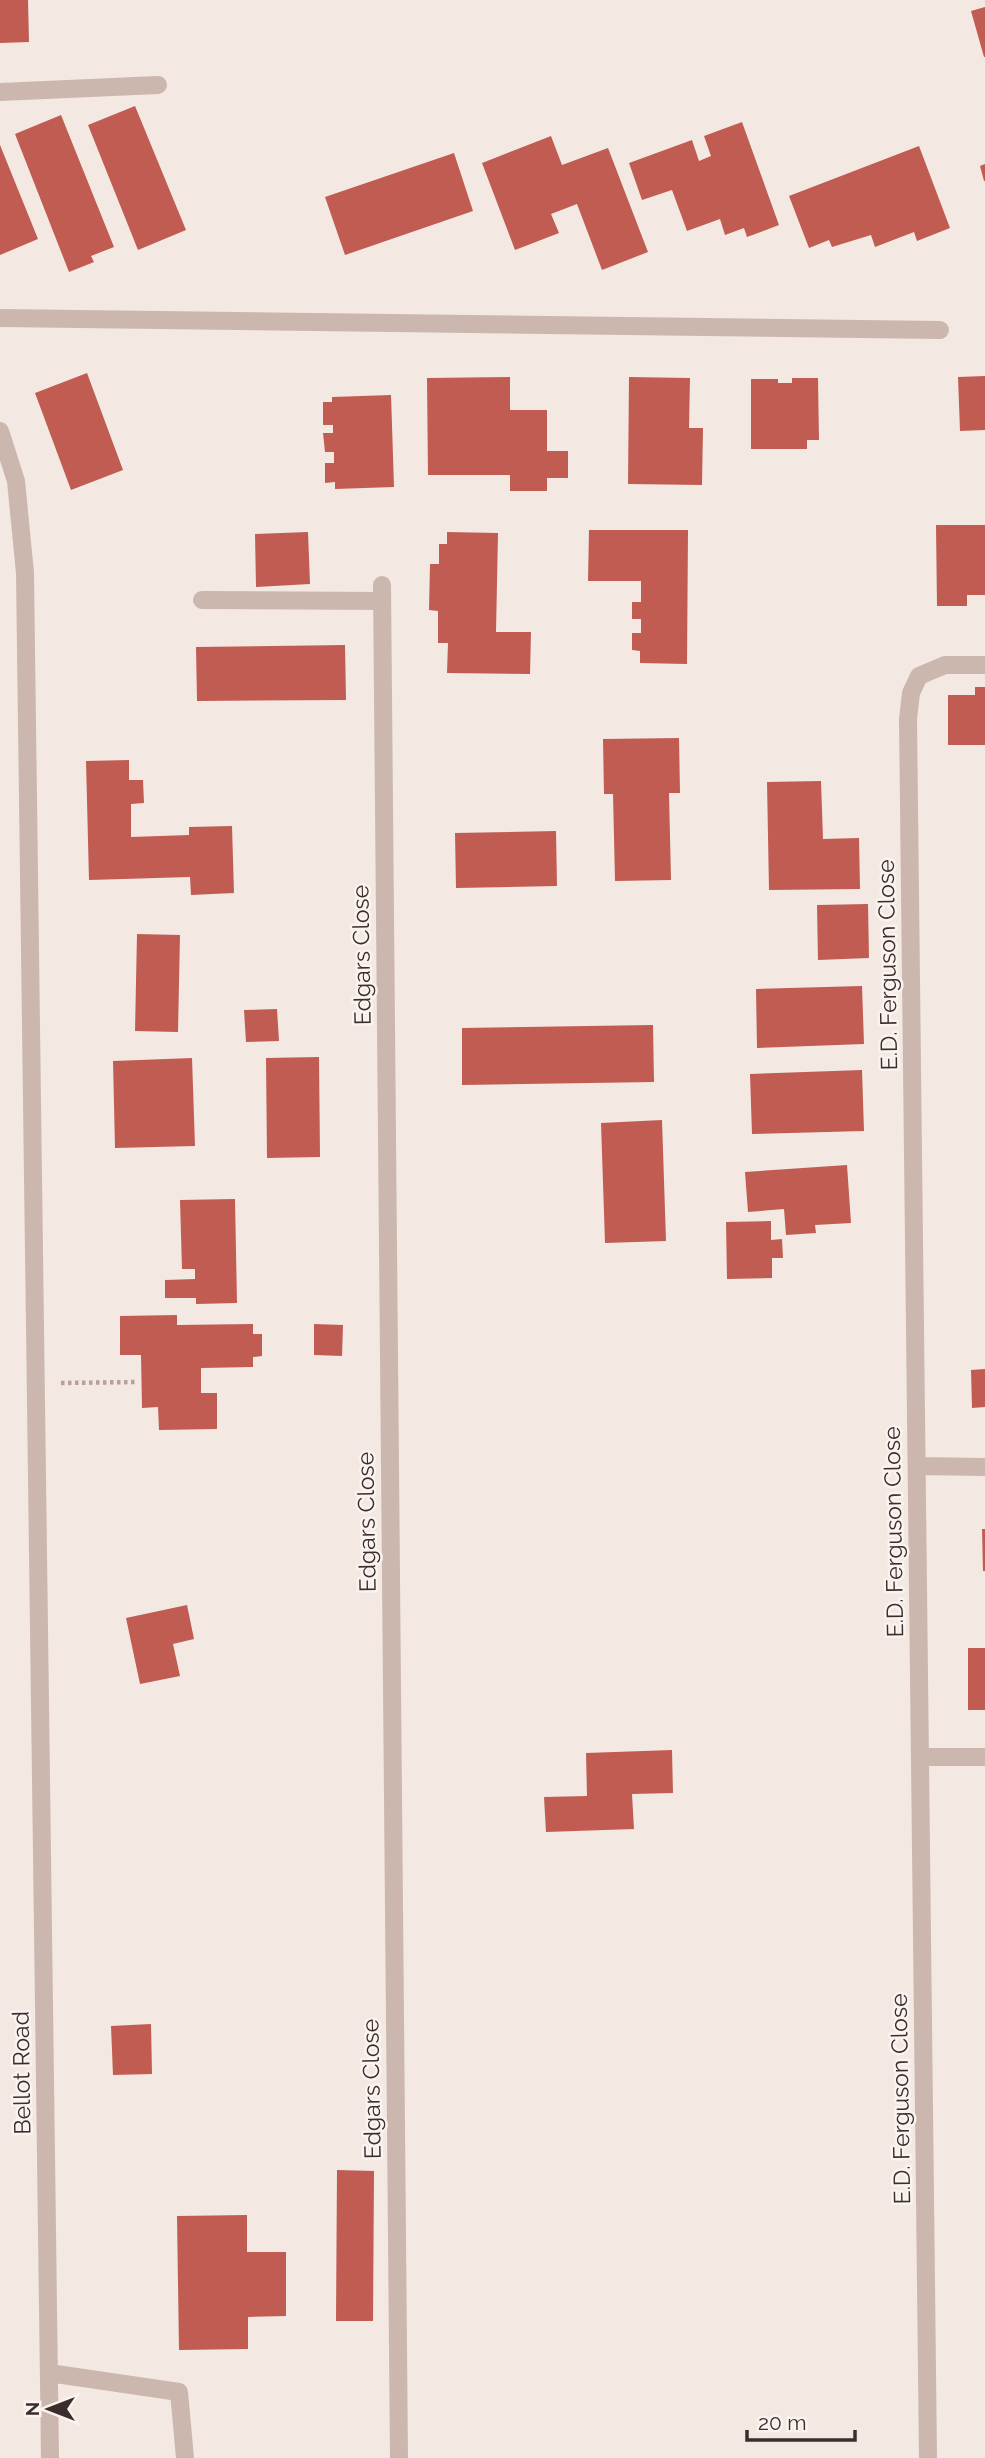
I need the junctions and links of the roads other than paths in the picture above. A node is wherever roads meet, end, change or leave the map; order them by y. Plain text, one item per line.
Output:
1 (158, 85) dead end
2 (0, 92) edge
3 (0, 318) edge
4 (940, 330) dead end
5 (0, 432) edge
6 (202, 600) dead end
7 (985, 665) edge
8 (917, 1466) junction
9 (985, 1467) edge
10 (920, 1757) junction
11 (985, 1757) edge
12 (49, 2373) junction
13 (50, 2458) edge
14 (185, 2458) edge
15 (399, 2458) edge
16 (928, 2458) edge

1 - 2 street
3 - 4 street
5 - 12 street, Bellot Road
6 - 15 street, Edgars Close
7 - 8 street, E.D. Ferguson Close
8 - 9 street
8 - 10 street, E.D. Ferguson Close
10 - 11 street
10 - 16 street, E.D. Ferguson Close
12 - 13 street, Bellot Road
12 - 14 street

